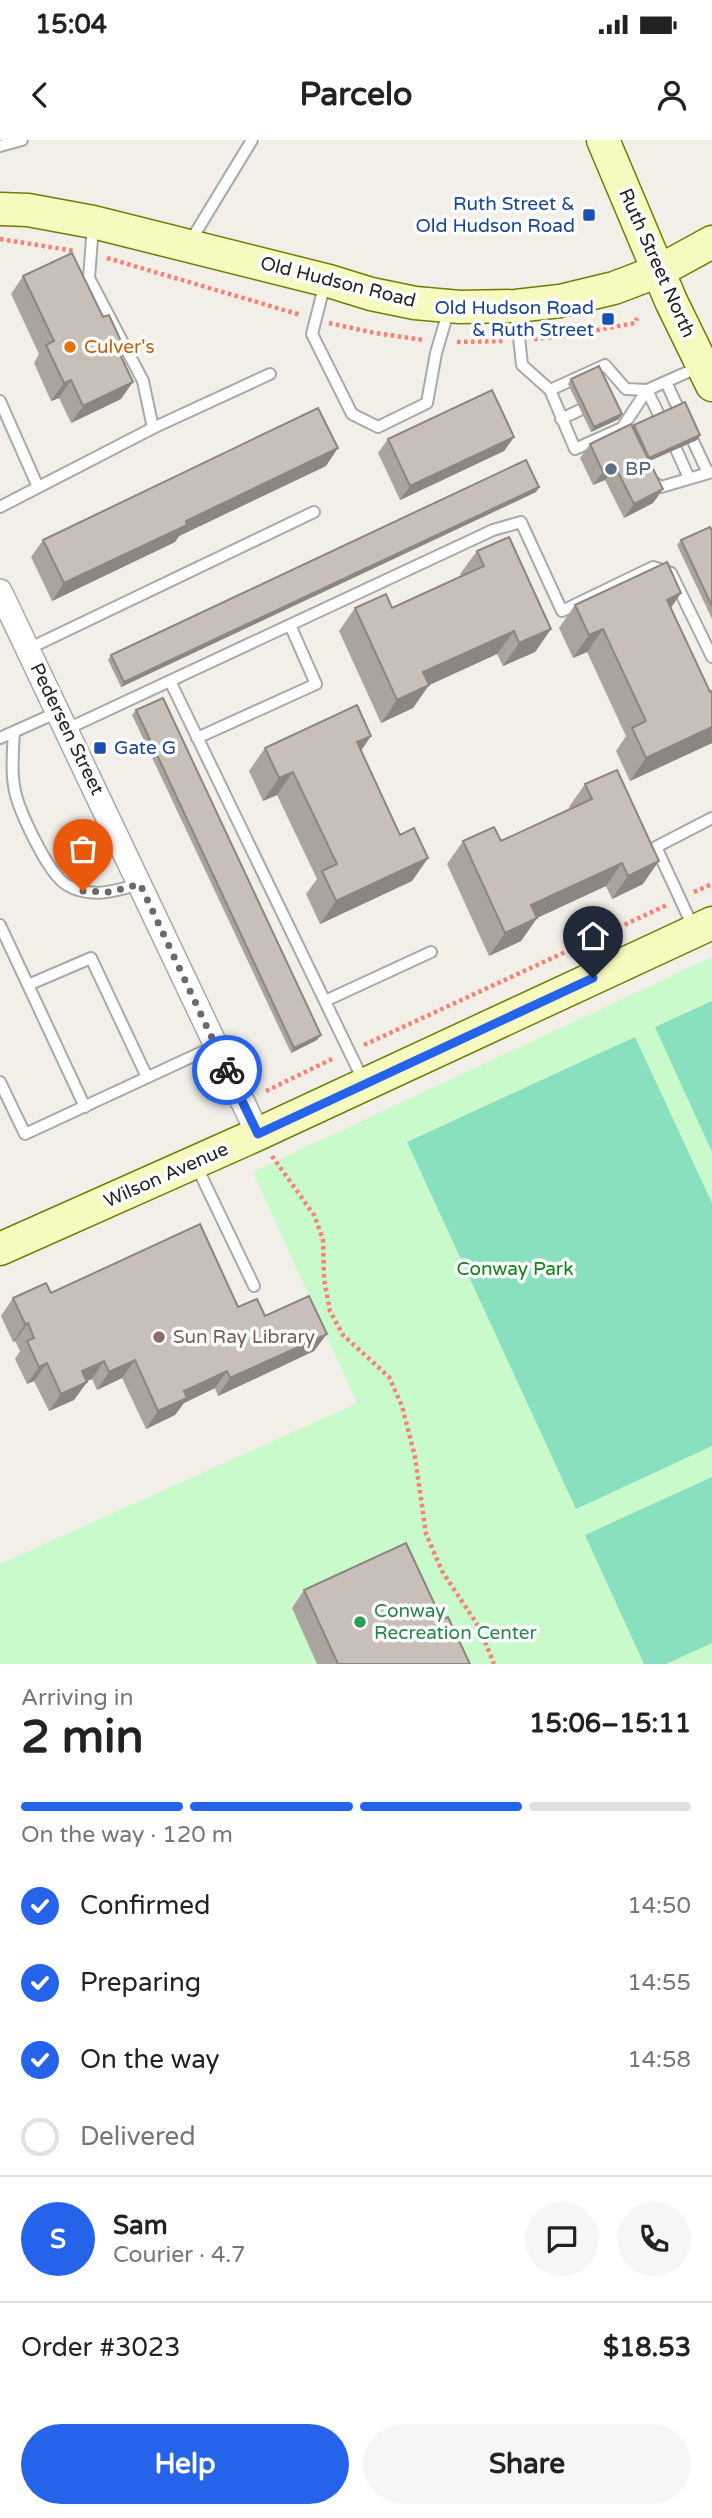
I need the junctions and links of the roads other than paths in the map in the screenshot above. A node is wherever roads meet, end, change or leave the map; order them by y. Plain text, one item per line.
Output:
1 (22, 140) edge
2 (252, 140) edge
3 (603, 140) edge
4 (0, 146) edge
5 (0, 209) edge
6 (93, 222) junction
7 (712, 242) edge
8 (188, 245) junction
9 (659, 271) junction
10 (326, 280) junction
11 (450, 306) junction
12 (516, 306) junction
13 (271, 374) dead end
14 (707, 376) edge
15 (666, 382) junction
16 (550, 390) junction
17 (647, 390) junction
18 (0, 401) edge
19 (678, 408) edge
20 (580, 410) edge
21 (660, 417) edge
22 (561, 419) junction
23 (153, 428) junction
24 (622, 428) junction
25 (693, 441) edge
26 (676, 449) edge
27 (632, 451) edge
28 (710, 472) edge
29 (643, 473) edge
30 (689, 478) junction
31 (38, 487) junction
32 (0, 507) edge
33 (314, 512) dead end
34 (0, 591) edge
35 (290, 625) junction
36 (29, 649) junction
37 (712, 657) edge
38 (170, 681) junction
39 (63, 720) junction
40 (14, 732) junction
41 (0, 738) edge
42 (198, 738) junction
43 (712, 818) edge
44 (140, 884) junction
45 (0, 925) edge
46 (703, 927) edge
47 (432, 952) dead end
48 (28, 985) junction
49 (325, 1001) junction
50 (215, 1046) junction
51 (148, 1077) junction
52 (0, 1082) edge
53 (365, 1084) junction
54 (85, 1107) junction
55 (258, 1134) junction
56 (195, 1162) junction
57 (0, 1250) edge
58 (254, 1286) dead end

1 - 4 lane
2 - 8 lane
3 - 9 street, Ruth Street North
5 - 6 street, Old Hudson Road
6 - 8 street, Old Hudson Road
6 - 23 lane
7 - 9 street, Old Hudson Road
8 - 10 street, Old Hudson Road
9 - 12 street, Old Hudson Road
9 - 14 street, Ruth Street North
10 - 11 street, Old Hudson Road
10 - 11 lane
11 - 12 street, Old Hudson Road
12 - 16 lane
13 - 23 lane
14 - 15 lane
15 - 17 lane
15 - 19 lane
16 - 17 lane
16 - 22 lane
17 - 21 lane
17 - 24 lane
18 - 31 lane
20 - 22 lane
22 - 24 lane
23 - 31 lane
24 - 27 lane
25 - 28 lane
26 - 30 lane
28 - 30 lane
29 - 30 lane
31 - 32 lane
33 - 36 lane
34 - 36 street, Pedersen Street
35 - 37 lane
35 - 38 lane
35 - 42 lane
36 - 39 street, Pedersen Street
38 - 39 lane
38 - 42 lane
39 - 40 lane
39 - 44 street, Pedersen Street
40 - 41 lane
40 - 44 lane
42 - 49 lane
43 - 46 lane
44 - 50 street, Pedersen Street
45 - 48 lane
46 - 53 street, Wilson Avenue
47 - 49 lane
48 - 51 lane
48 - 54 lane
49 - 53 lane
50 - 51 lane
50 - 55 street, Pedersen Street
51 - 54 lane
52 - 54 lane
53 - 55 street, Wilson Avenue
55 - 56 street, Wilson Avenue
56 - 57 street, Wilson Avenue
56 - 58 lane

